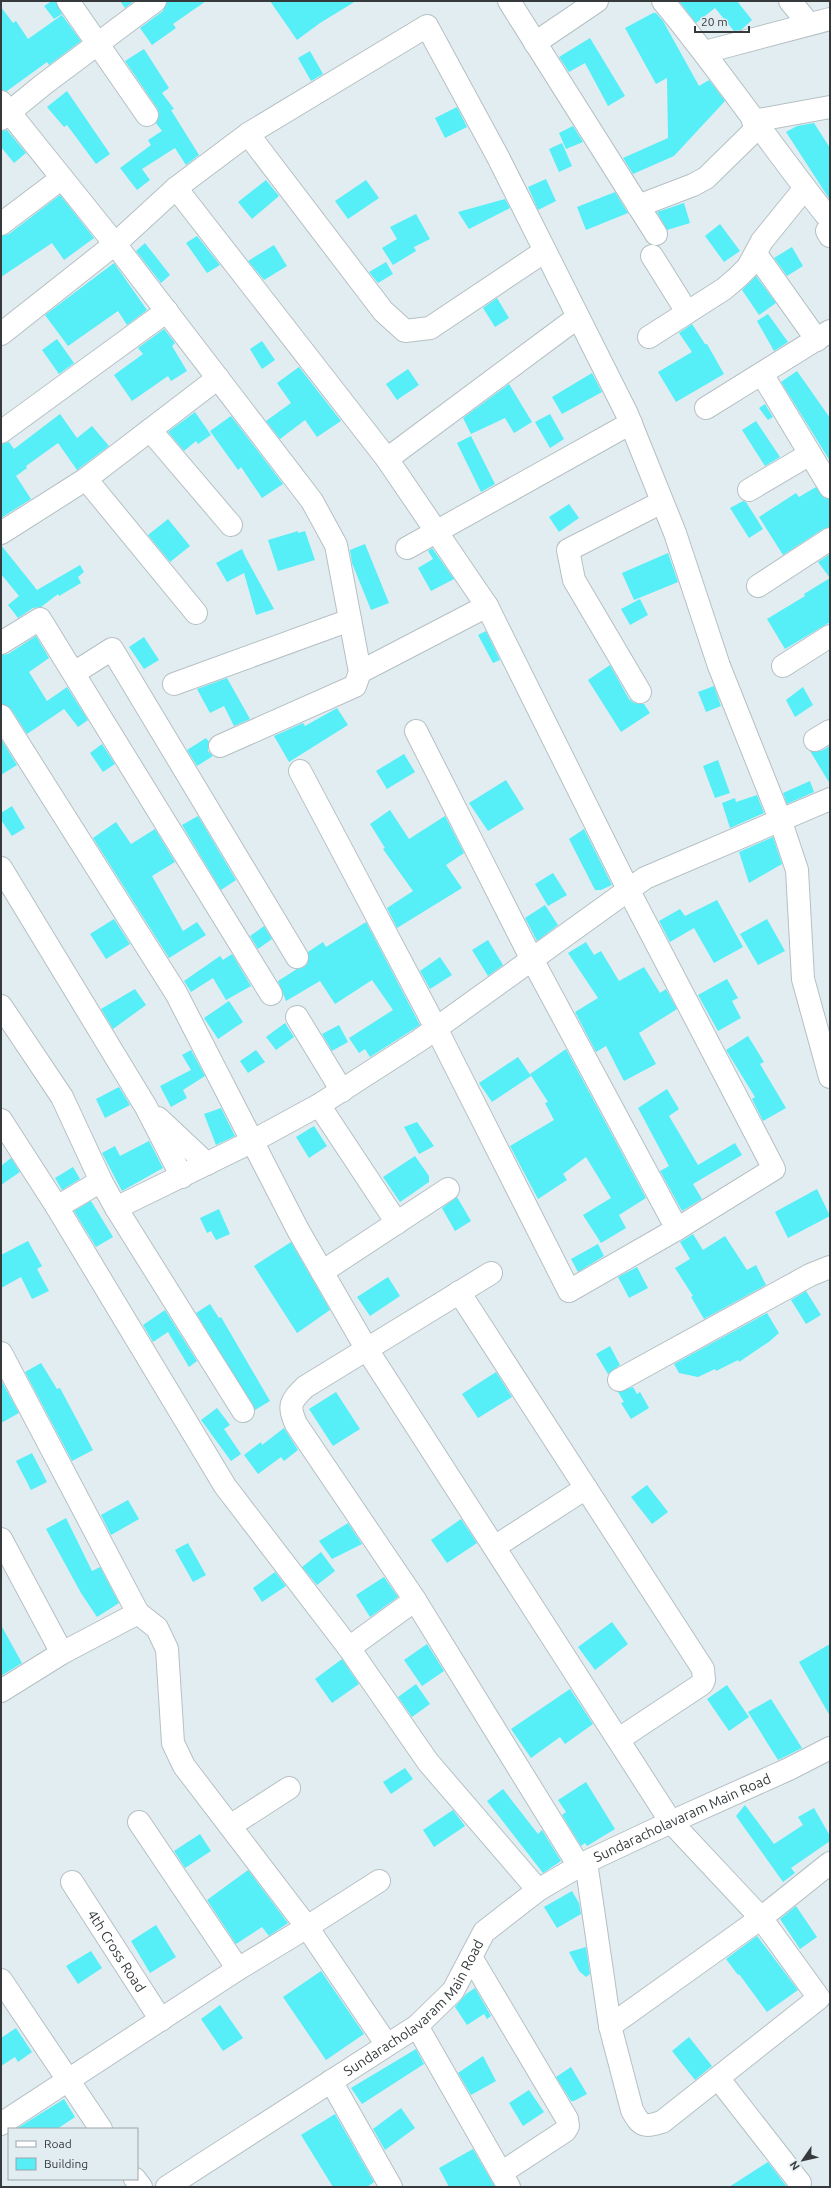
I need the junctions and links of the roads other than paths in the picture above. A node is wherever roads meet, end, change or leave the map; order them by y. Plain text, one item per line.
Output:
1 (68, 1) edge
2 (155, 1) edge
3 (509, 1) edge
4 (597, 1) edge
5 (663, 1) edge
6 (790, 1) edge
7 (830, 19) edge
8 (809, 24) junction
9 (535, 43) junction
10 (98, 44) junction
11 (705, 52) junction
12 (830, 107) edge
13 (4, 111) edge
14 (147, 115) dead end
15 (755, 124) junction
16 (248, 134) junction
17 (62, 178) junction
18 (176, 188) junction
19 (805, 188) junction
20 (638, 206) junction
21 (1, 224) edge
22 (828, 227) edge
23 (656, 234) dead end
24 (115, 244) junction
25 (545, 251) junction
26 (756, 254) junction
27 (652, 256) dead end
28 (167, 312) junction
29 (687, 312) junction
30 (578, 317) junction
31 (1, 334) edge
32 (823, 335) edge
33 (649, 337) dead end
34 (762, 374) junction
35 (218, 378) junction
36 (706, 408) dead end
37 (630, 423) junction
38 (150, 430) junction
39 (1, 432) edge
40 (810, 454) junction
41 (387, 459) junction
42 (86, 479) junction
43 (830, 487) edge
44 (748, 490) dead end
45 (662, 502) junction
46 (231, 525) dead end
47 (437, 531) junction
48 (1, 534) edge
49 (830, 539) edge
50 (407, 548) dead end
51 (758, 586) dead end
52 (487, 606) junction
53 (196, 613) dead end
54 (350, 620) junction
55 (830, 636) edge
56 (1, 643) edge
57 (783, 666) dead end
58 (360, 672) junction
59 (74, 673) junction
60 (174, 684) dead end
61 (640, 692) dead end
62 (1, 716) edge
63 (416, 731) dead end
64 (220, 746) dead end
65 (300, 771) dead end
66 (830, 800) edge
67 (780, 819) junction
68 (1, 868) edge
69 (629, 891) junction
70 (297, 957) dead end
71 (533, 960) junction
72 (271, 994) dead end
73 (1, 1006) edge
74 (297, 1017) dead end
75 (436, 1028) junction
76 (830, 1077) edge
77 (342, 1091) junction
78 (319, 1106) junction
79 (146, 1107) junction
80 (1, 1120) edge
81 (251, 1142) junction
82 (207, 1164) junction
83 (182, 1177) junction
84 (101, 1181) junction
85 (448, 1189) dead end
86 (57, 1207) junction
87 (116, 1208) junction
88 (397, 1223) junction
89 (677, 1229) junction
90 (830, 1267) edge
91 (322, 1272) junction
92 (491, 1273) dead end
93 (459, 1292) junction
94 (366, 1348) junction
95 (1, 1352) edge
96 (619, 1380) dead end
97 (243, 1411) dead end
98 (586, 1488) junction
99 (1, 1539) edge
100 (496, 1546) junction
101 (415, 1600) junction
102 (138, 1613) junction
103 (349, 1648) junction
104 (62, 1653) junction
105 (1, 1691) edge
106 (619, 1739) junction
107 (830, 1748) edge
108 (289, 1788) dead end
109 (139, 1822) dead end
110 (671, 1822) junction
111 (230, 1826) junction
112 (830, 1863) edge
113 (583, 1864) junction
114 (379, 1880) dead end
115 (72, 1882) dead end
116 (538, 1890) junction
117 (761, 1918) junction
118 (307, 1927) junction
119 (471, 1957) junction
120 (238, 1969) junction
121 (1, 1980) edge
122 (825, 1993) edge
123 (161, 2020) junction
124 (417, 2026) junction
125 (610, 2026) junction
126 (387, 2045) junction
127 (718, 2078) junction
128 (68, 2081) junction
129 (331, 2081) junction
130 (1, 2124) edge
131 (100, 2128) edge
132 (505, 2180) edge
133 (800, 2183) dead end
134 (166, 2187) edge
135 (391, 2187) edge

1 - 10 street
2 - 10 street
3 - 9 street
4 - 9 street
5 - 11 street
6 - 8 street
7 - 8 street
8 - 11 street
9 - 20 street
10 - 13 street
10 - 14 street
11 - 15 street
12 - 15 street
13 - 17 street
15 - 19 street
15 - 20 street
16 - 18 street
16 - 25 street
16 - 25 street
17 - 21 street
17 - 24 street
18 - 24 street
18 - 41 street
19 - 22 street
19 - 26 street
20 - 23 street
24 - 28 street
24 - 31 street
25 - 30 street
26 - 29 street
26 - 32 street
27 - 29 street
28 - 35 street
28 - 39 street
29 - 33 street
30 - 37 street
30 - 41 street
32 - 34 street
34 - 36 street
34 - 40 street
35 - 38 street
35 - 54 street
37 - 45 street
37 - 47 street
38 - 42 street
38 - 46 street
40 - 43 street
40 - 44 street
41 - 47 street
42 - 48 street
42 - 53 street
45 - 61 street
45 - 67 street
47 - 50 street
47 - 52 street
49 - 51 street
52 - 58 street
52 - 69 street
54 - 58 street
54 - 60 street
55 - 57 street
56 - 59 street
58 - 64 street
59 - 70 street
59 - 72 street
62 - 81 street
63 - 71 street
65 - 75 street
66 - 67 street
67 - 69 street
67 - 76 street
68 - 79 street
69 - 71 street
69 - 89 street
71 - 75 street
71 - 89 street
73 - 84 street
74 - 77 street
75 - 77 street
75 - 89 street
77 - 78 street
78 - 81 street
78 - 88 street
79 - 82 street
79 - 83 street
80 - 86 street
81 - 82 street
81 - 91 street
82 - 83 street
83 - 87 street
84 - 86 street
84 - 87 street
85 - 88 street
86 - 103 street
87 - 97 street
88 - 91 street
90 - 96 street
91 - 94 street
92 - 93 street
93 - 94 street
93 - 98 street
94 - 100 street
94 - 101 street
95 - 102 street
98 - 100 street
98 - 106 street
99 - 104 street
100 - 106 street
101 - 103 street
101 - 113 street
102 - 104 street
102 - 111 street
103 - 116 street
104 - 105 street
106 - 110 street
107 - 110 street, Sundaracholavaram Main Road
108 - 111 street
109 - 120 street
110 - 113 street, Sundaracholavaram Main Road
110 - 117 street
111 - 118 street
112 - 117 street
113 - 116 street, Sundaracholavaram Main Road
113 - 125 street
114 - 118 street
115 - 123 street, 4th Cross Road
116 - 119 street, Sundaracholavaram Main Road
117 - 122 street
117 - 125 street
118 - 120 street
118 - 126 street
119 - 124 street, Sundaracholavaram Main Road
119 - 132 street
120 - 123 street
121 - 128 street
122 - 127 street
123 - 128 street
124 - 126 street, Sundaracholavaram Main Road
124 - 132 street
125 - 127 street
126 - 129 street, Sundaracholavaram Main Road
127 - 133 street
128 - 130 street
128 - 131 street
129 - 134 street, Sundaracholavaram Main Road
129 - 135 street

